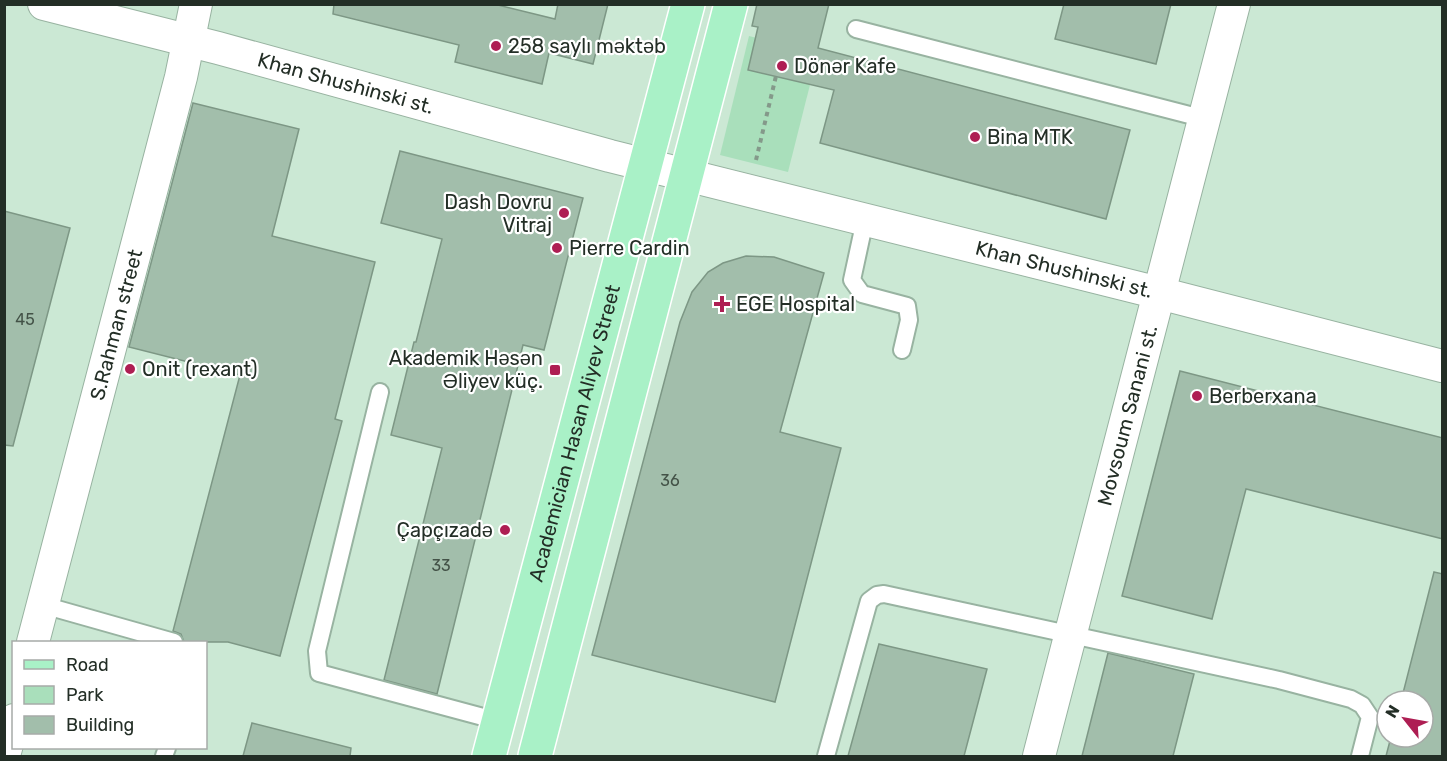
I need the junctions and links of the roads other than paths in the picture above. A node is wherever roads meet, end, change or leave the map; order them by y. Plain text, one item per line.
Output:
1 (44, 4) edge
2 (196, 4) edge
3 (688, 4) edge
4 (731, 4) edge
5 (1234, 4) edge
6 (856, 29) dead end
7 (188, 41) junction
8 (1205, 119) junction
9 (647, 165) junction
10 (687, 175) junction
11 (865, 220) junction
12 (1159, 292) junction
13 (902, 350) dead end
14 (1443, 366) edge
15 (380, 392) dead end
16 (43, 605) junction
17 (1071, 635) junction
18 (33, 641) edge
19 (170, 641) edge
20 (498, 721) junction
21 (12, 727) edge
22 (4, 755) edge
23 (489, 756) edge
24 (535, 756) edge
25 (826, 756) edge
26 (1039, 756) edge
27 (1360, 756) edge

1 - 7 street, Khan Shushinski st.
2 - 7 street, S.Rahman street
3 - 9 main road, Academician Hasan Aliyev Street
4 - 10 main road
5 - 8 street, Movsoum Sanani st.
6 - 8 lane
7 - 9 street, Khan Shushinski st.
7 - 16 street, S.Rahman street
8 - 12 street, Movsoum Sanani st.
9 - 10 street, Khan Shushinski st.
9 - 20 main road, Academician Hasan Aliyev Street
10 - 11 street, Khan Shushinski st.
10 - 24 main road
11 - 12 street, Khan Shushinski st.
11 - 13 lane
12 - 14 street, Khan Shushinski st.
12 - 17 street, Movsoum Sanani st.
15 - 20 lane
16 - 18 street, S.Rahman street
16 - 19 lane
17 - 25 lane
17 - 26 street, Movsoum Sanani st.
17 - 27 lane
20 - 23 main road, Academician Hasan Aliyev Street
21 - 22 street

